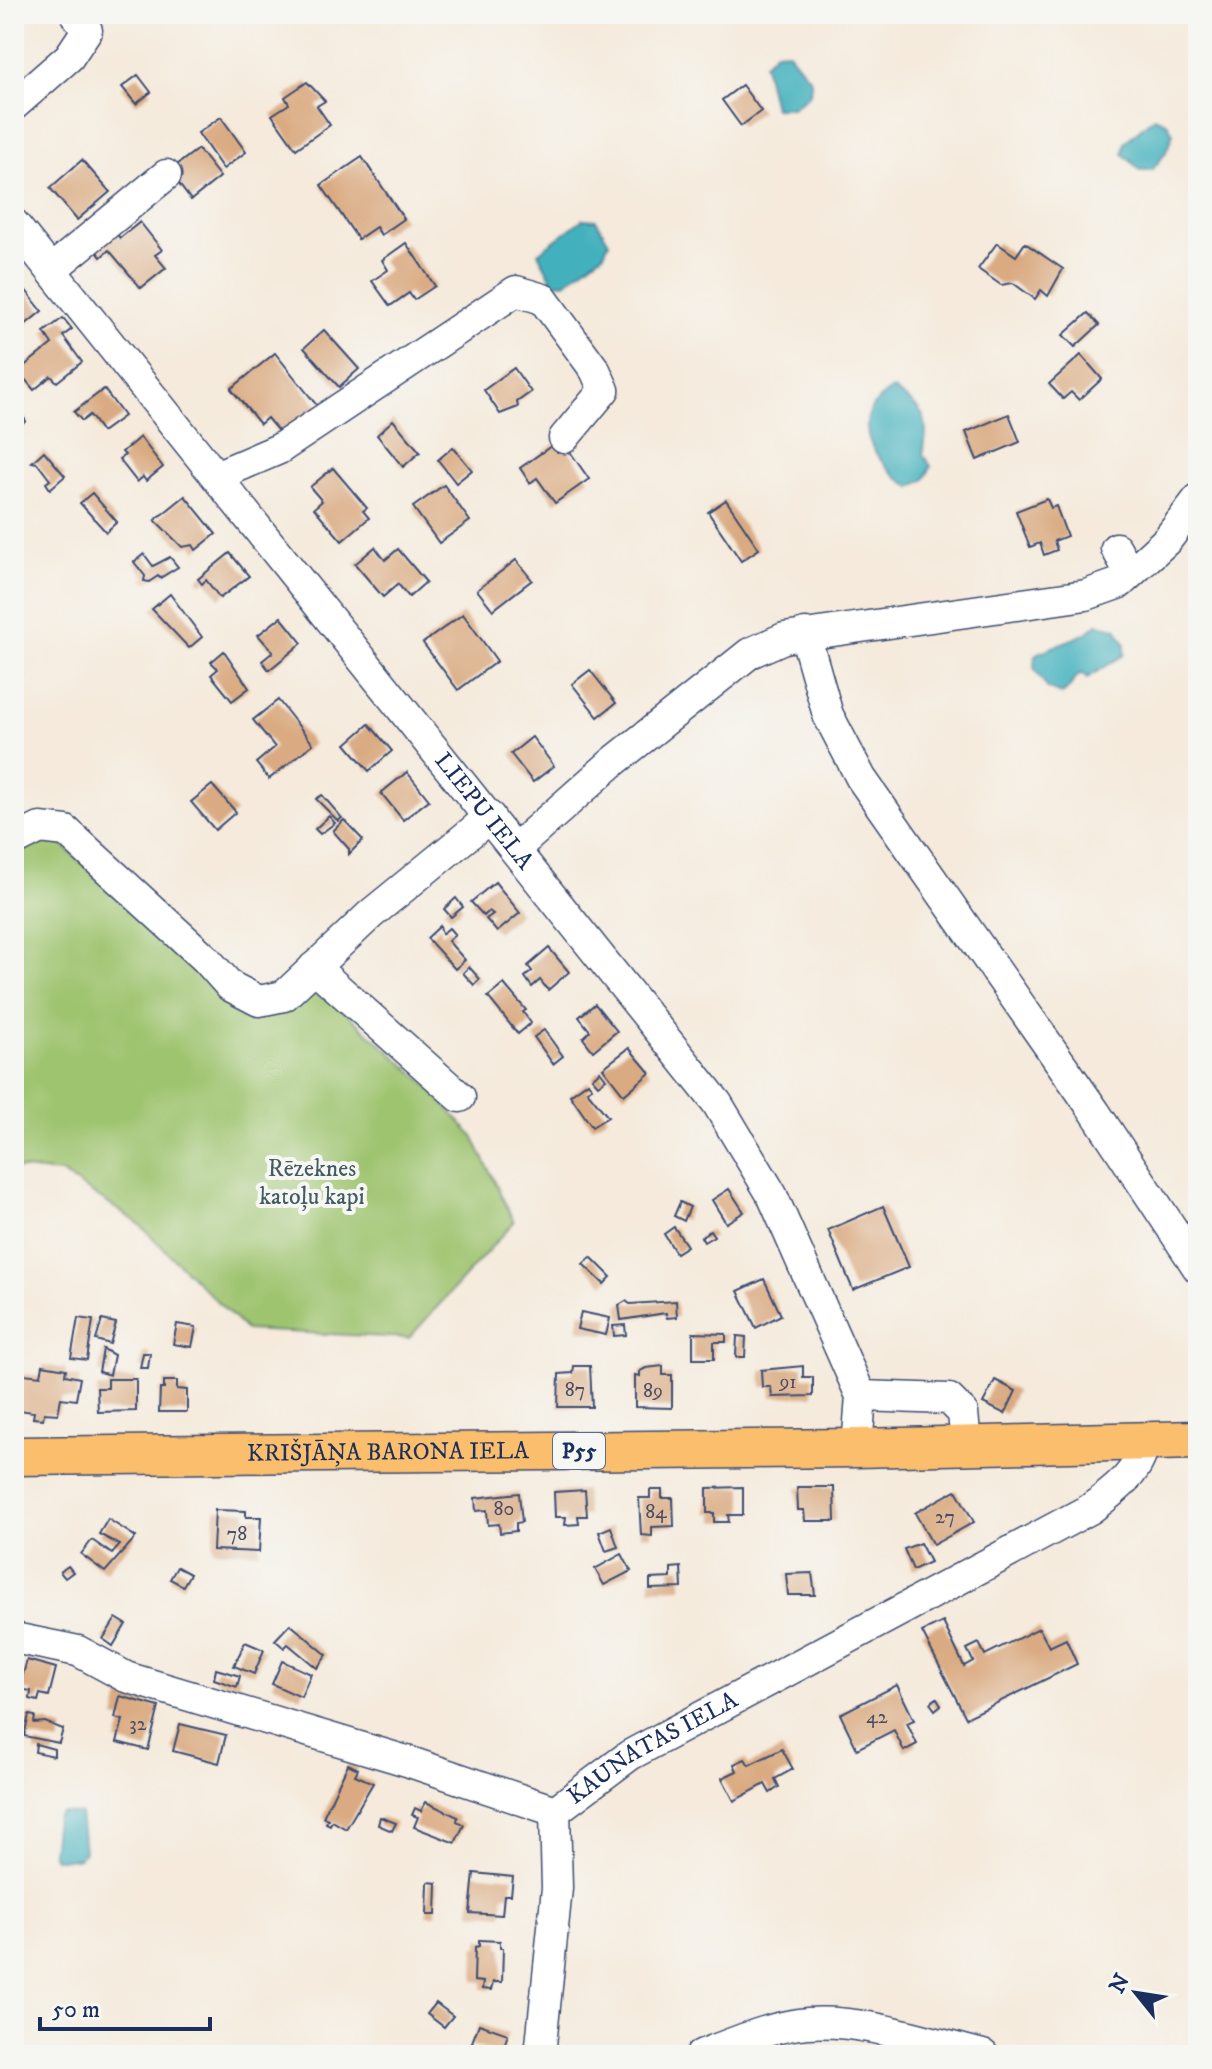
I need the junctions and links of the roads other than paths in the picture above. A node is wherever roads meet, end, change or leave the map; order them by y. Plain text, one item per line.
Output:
1 (76, 14) edge
2 (14, 105) edge
3 (166, 175) dead end
4 (14, 224) edge
5 (51, 270) junction
6 (564, 438) dead end
7 (216, 476) junction
8 (1198, 499) edge
9 (805, 634) junction
10 (490, 817) junction
11 (14, 841) edge
12 (516, 848) junction
13 (314, 967) junction
14 (460, 1097) dead end
15 (1198, 1268) edge
16 (861, 1396) junction
17 (1144, 1440) junction
18 (1198, 1440) edge
19 (966, 1444) junction
20 (857, 1448) junction
21 (14, 1456) edge
22 (14, 1638) edge
23 (555, 1811) junction
24 (540, 2055) edge
25 (701, 2055) edge
26 (983, 2055) edge

1 - 2 street
3 - 5 street
4 - 5 street, LIEPU IELA
5 - 7 street, LIEPU IELA
6 - 7 street
7 - 10 street, LIEPU IELA
8 - 9 street
9 - 12 street
9 - 15 street
10 - 12 street, LIEPU IELA
10 - 13 street
11 - 13 street
12 - 16 street, LIEPU IELA
13 - 14 street
16 - 19 street
16 - 20 street, LIEPU IELA
17 - 18 main road, P55
17 - 19 main road, KRIŠJĀŅA BARONA IELA / P55
17 - 23 street, KAUNATAS IELA
19 - 20 main road, KRIŠJĀŅA BARONA IELA / P55
20 - 21 main road, KRIŠJĀŅA BARONA IELA / P55
22 - 23 street, KAUNATAS IELA
23 - 24 street
25 - 26 street

